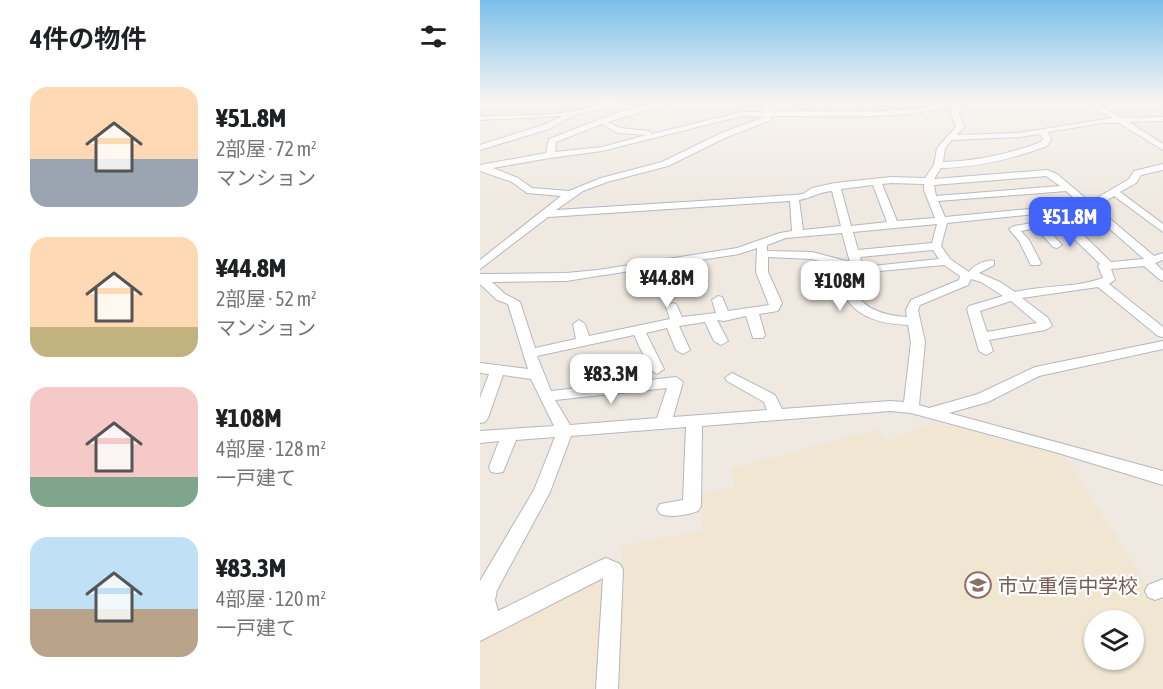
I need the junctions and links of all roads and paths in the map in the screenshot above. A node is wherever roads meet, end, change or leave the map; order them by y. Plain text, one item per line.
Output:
1 (527, 133) edge
2 (572, 133) edge
3 (652, 133) edge
4 (664, 133) edge
5 (729, 133) edge
6 (956, 133) edge
7 (1027, 133) edge
8 (1044, 133) edge
9 (1141, 133) edge
10 (661, 134) junction
11 (952, 138) junction
12 (480, 148) edge
13 (1163, 148) edge
14 (550, 155) junction
15 (938, 165) junction
16 (482, 167) edge
17 (1163, 167) edge
18 (929, 182) junction
19 (877, 183) junction
20 (835, 186) junction
21 (1069, 188) junction
22 (1114, 192) junction
23 (570, 194) junction
24 (794, 198) junction
25 (932, 199) junction
26 (1090, 206) junction
27 (1050, 209) junction
28 (545, 214) junction
29 (940, 220) junction
30 (1063, 221) junction
31 (893, 224) junction
32 (1038, 224) junction
33 (846, 229) junction
34 (1163, 230) edge
35 (798, 234) junction
36 (1057, 245) dead end
37 (936, 246) junction
38 (762, 248) junction
39 (853, 254) junction
40 (1154, 259) edge
41 (946, 261) junction
42 (990, 263) dead end
43 (1035, 263) dead end
44 (1109, 266) junction
45 (858, 271) junction
46 (481, 274) edge
47 (970, 275) junction
48 (1163, 277) edge
49 (1100, 284) junction
50 (1014, 297) junction
51 (718, 300) dead end
52 (672, 307) dead end
53 (752, 313) junction
54 (724, 317) junction
55 (710, 318) junction
56 (914, 321) junction
57 (674, 323) junction
58 (579, 324) dead end
59 (638, 330) junction
60 (1163, 333) edge
61 (758, 335) dead end
62 (983, 338) junction
63 (583, 340) junction
64 (721, 341) dead end
65 (1163, 345) edge
66 (683, 350) dead end
67 (986, 351) dead end
68 (530, 353) junction
69 (480, 368) edge
70 (657, 369) dead end
71 (498, 370) junction
72 (539, 375) junction
73 (732, 378) dead end
74 (547, 396) junction
75 (911, 408) junction
76 (777, 414) junction
77 (927, 414) junction
78 (480, 418) edge
79 (694, 421) junction
80 (665, 423) junction
81 (565, 430) junction
82 (510, 435) junction
83 (480, 437) edge
84 (497, 467) dead end
85 (1163, 478) edge
86 (666, 509) dead end
87 (485, 628) edge
88 (607, 689) edge

1 - 12 street
2 - 14 street
3 - 10 street
4 - 10 street
5 - 23 street
6 - 11 street
7 - 11 street
8 - 15 street
9 - 13 street
10 - 14 street
11 - 15 street
14 - 16 street
15 - 18 street
16 - 23 street
17 - 22 street
18 - 19 street
18 - 21 street
18 - 25 street
19 - 20 street
19 - 31 street
20 - 24 street
20 - 33 street
21 - 25 street
21 - 26 street
22 - 26 street
22 - 34 street
23 - 28 street
24 - 28 street
24 - 35 street
25 - 29 street
26 - 27 street
26 - 40 street
27 - 29 street
27 - 30 street
28 - 46 street
29 - 31 street
29 - 37 street
30 - 32 street
30 - 44 street
31 - 33 street
32 - 36 street
32 - 43 street
33 - 35 street
33 - 39 street
35 - 38 street
37 - 39 street
37 - 41 street
38 - 45 street
38 - 46 street
38 - 53 street
39 - 45 street
40 - 44 street
40 - 48 street
41 - 45 street
41 - 47 street
42 - 47 street
44 - 49 street
45 - 56 street
46 - 68 street
47 - 50 street
47 - 56 street
49 - 50 street
49 - 60 street
50 - 62 street
50 - 62 street
51 - 54 street
52 - 57 street
53 - 54 street
53 - 61 street
54 - 55 street
55 - 57 street
55 - 64 street
56 - 75 street
57 - 59 street
57 - 66 street
58 - 63 street
59 - 63 street
59 - 70 street
62 - 67 street
63 - 68 street
65 - 77 street
68 - 72 street
69 - 71 street
71 - 72 street
71 - 78 street
72 - 74 street
73 - 76 street
74 - 80 street
74 - 81 street
75 - 76 street
75 - 77 street
76 - 79 street
77 - 85 street
79 - 80 street
79 - 86 street
80 - 81 street
81 - 82 street
81 - 87 street
82 - 83 street
82 - 84 street
87 - 88 street

